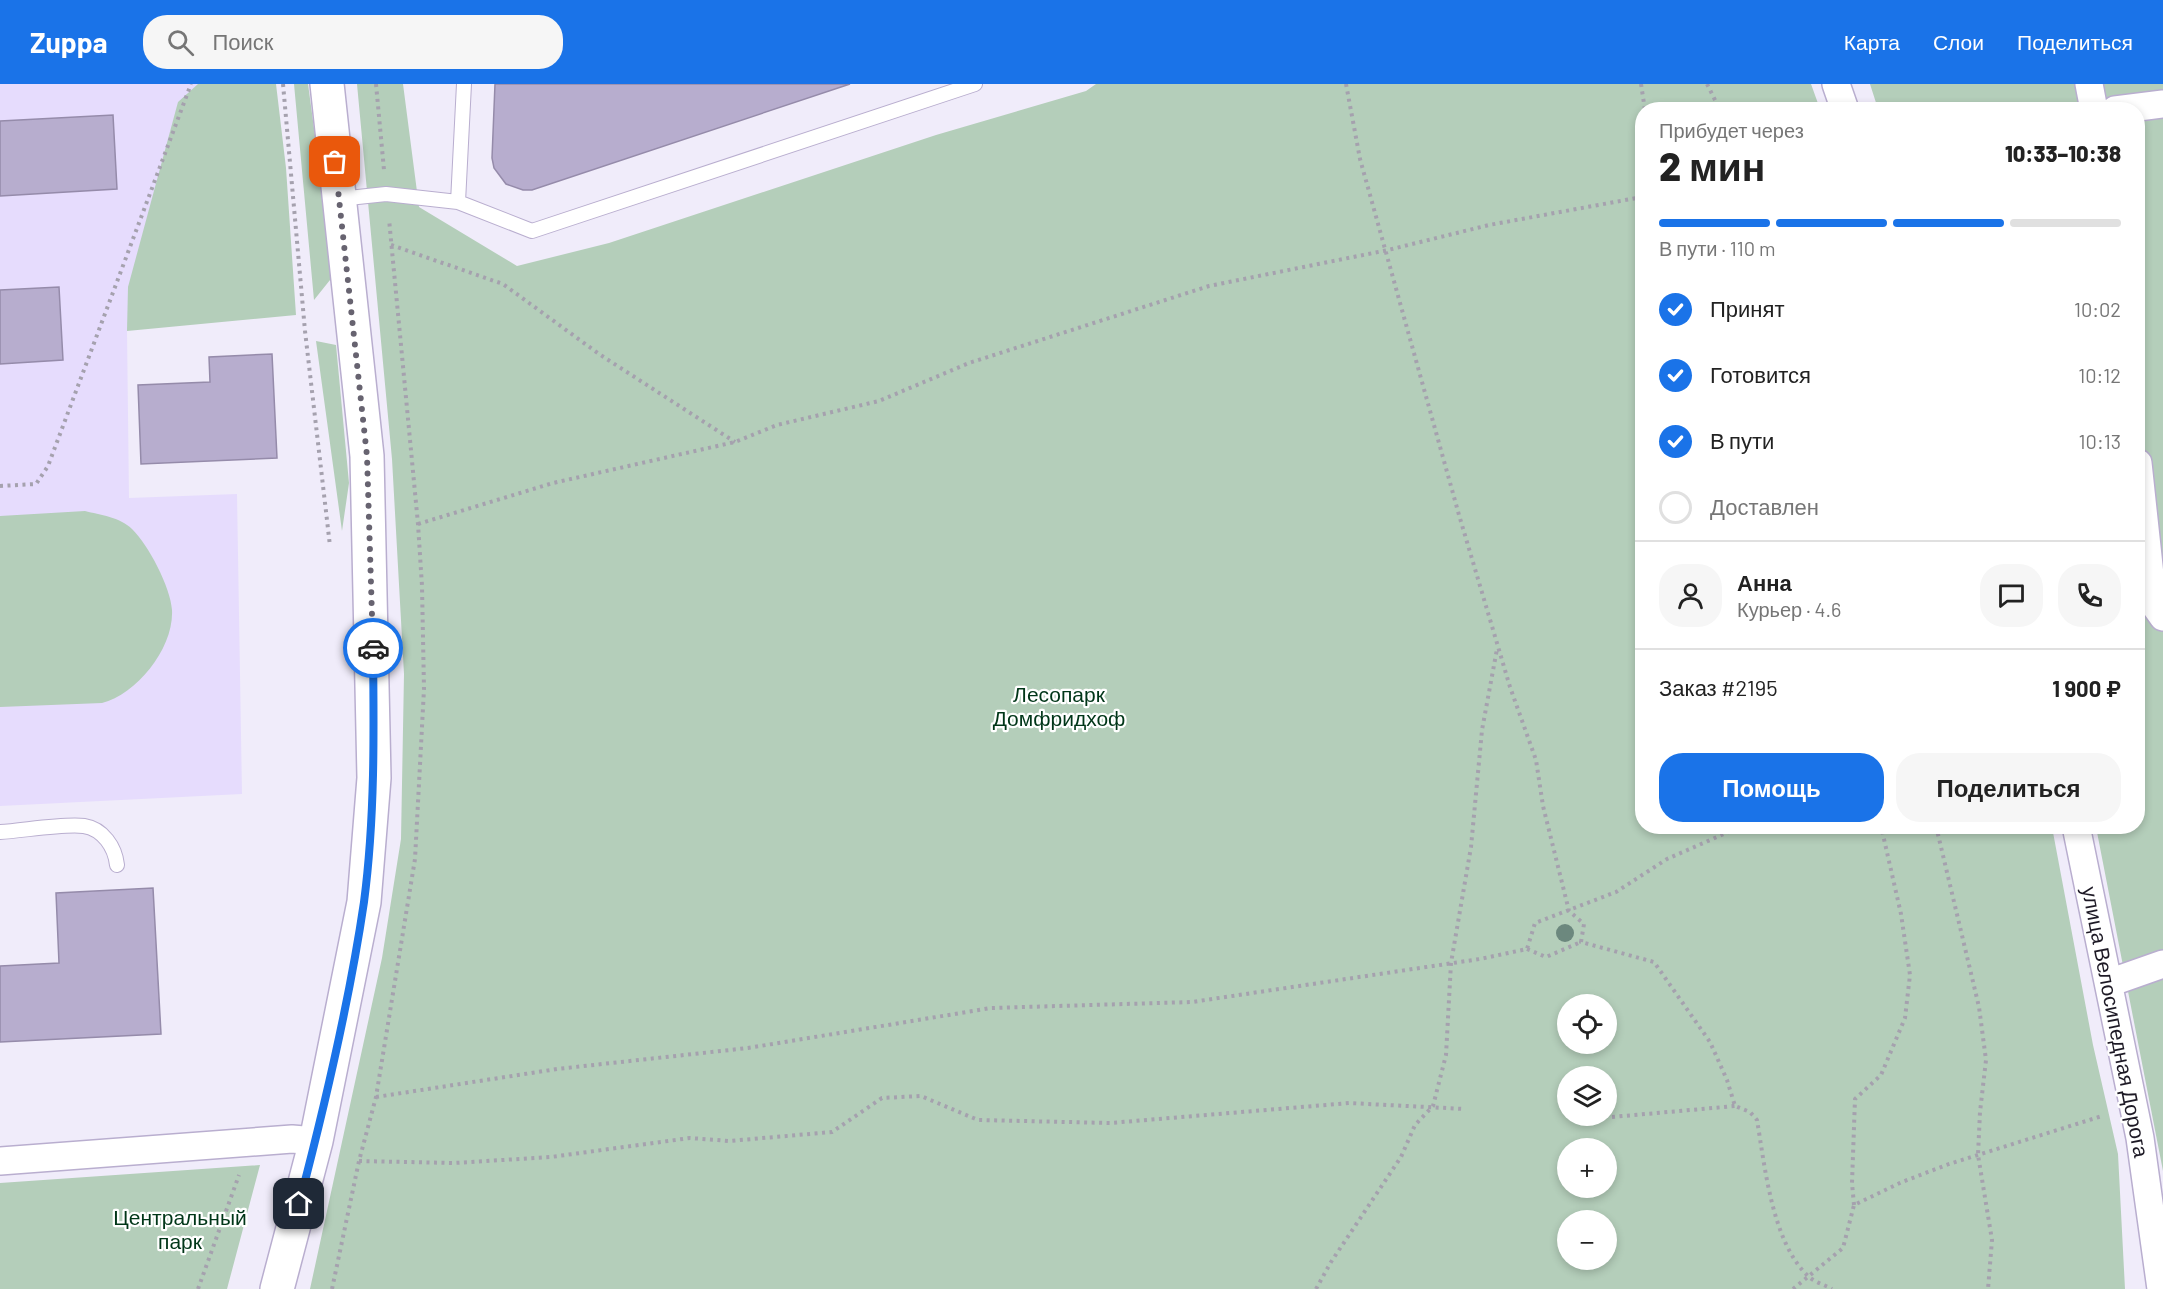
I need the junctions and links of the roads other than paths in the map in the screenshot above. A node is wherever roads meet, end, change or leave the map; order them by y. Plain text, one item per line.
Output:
1 (327, 84) edge
2 (464, 84) edge
3 (975, 84) edge
4 (1836, 84) edge
5 (2089, 84) edge
6 (1842, 102) edge
7 (2092, 102) edge
8 (2163, 104) edge
9 (2145, 106) edge
10 (339, 199) junction
11 (458, 202) junction
12 (2145, 528) edge
13 (2163, 617) edge
14 (0, 832) edge
15 (2078, 834) edge
16 (117, 865) dead end
17 (2163, 964) edge
18 (2109, 983) junction
19 (316, 1141) junction
20 (0, 1161) edge
21 (277, 1289) edge
22 (2161, 1289) edge

1 - 10 main road
2 - 11 lane
3 - 11 lane
4 - 6 street
5 - 7 street
8 - 9 street
10 - 11 lane
10 - 19 main road
12 - 13 street
14 - 16 lane
15 - 18 street, улица Велосипедная Дорога
17 - 18 street
18 - 22 street, улица Велосипедная Дорога
19 - 20 street
19 - 21 main road

